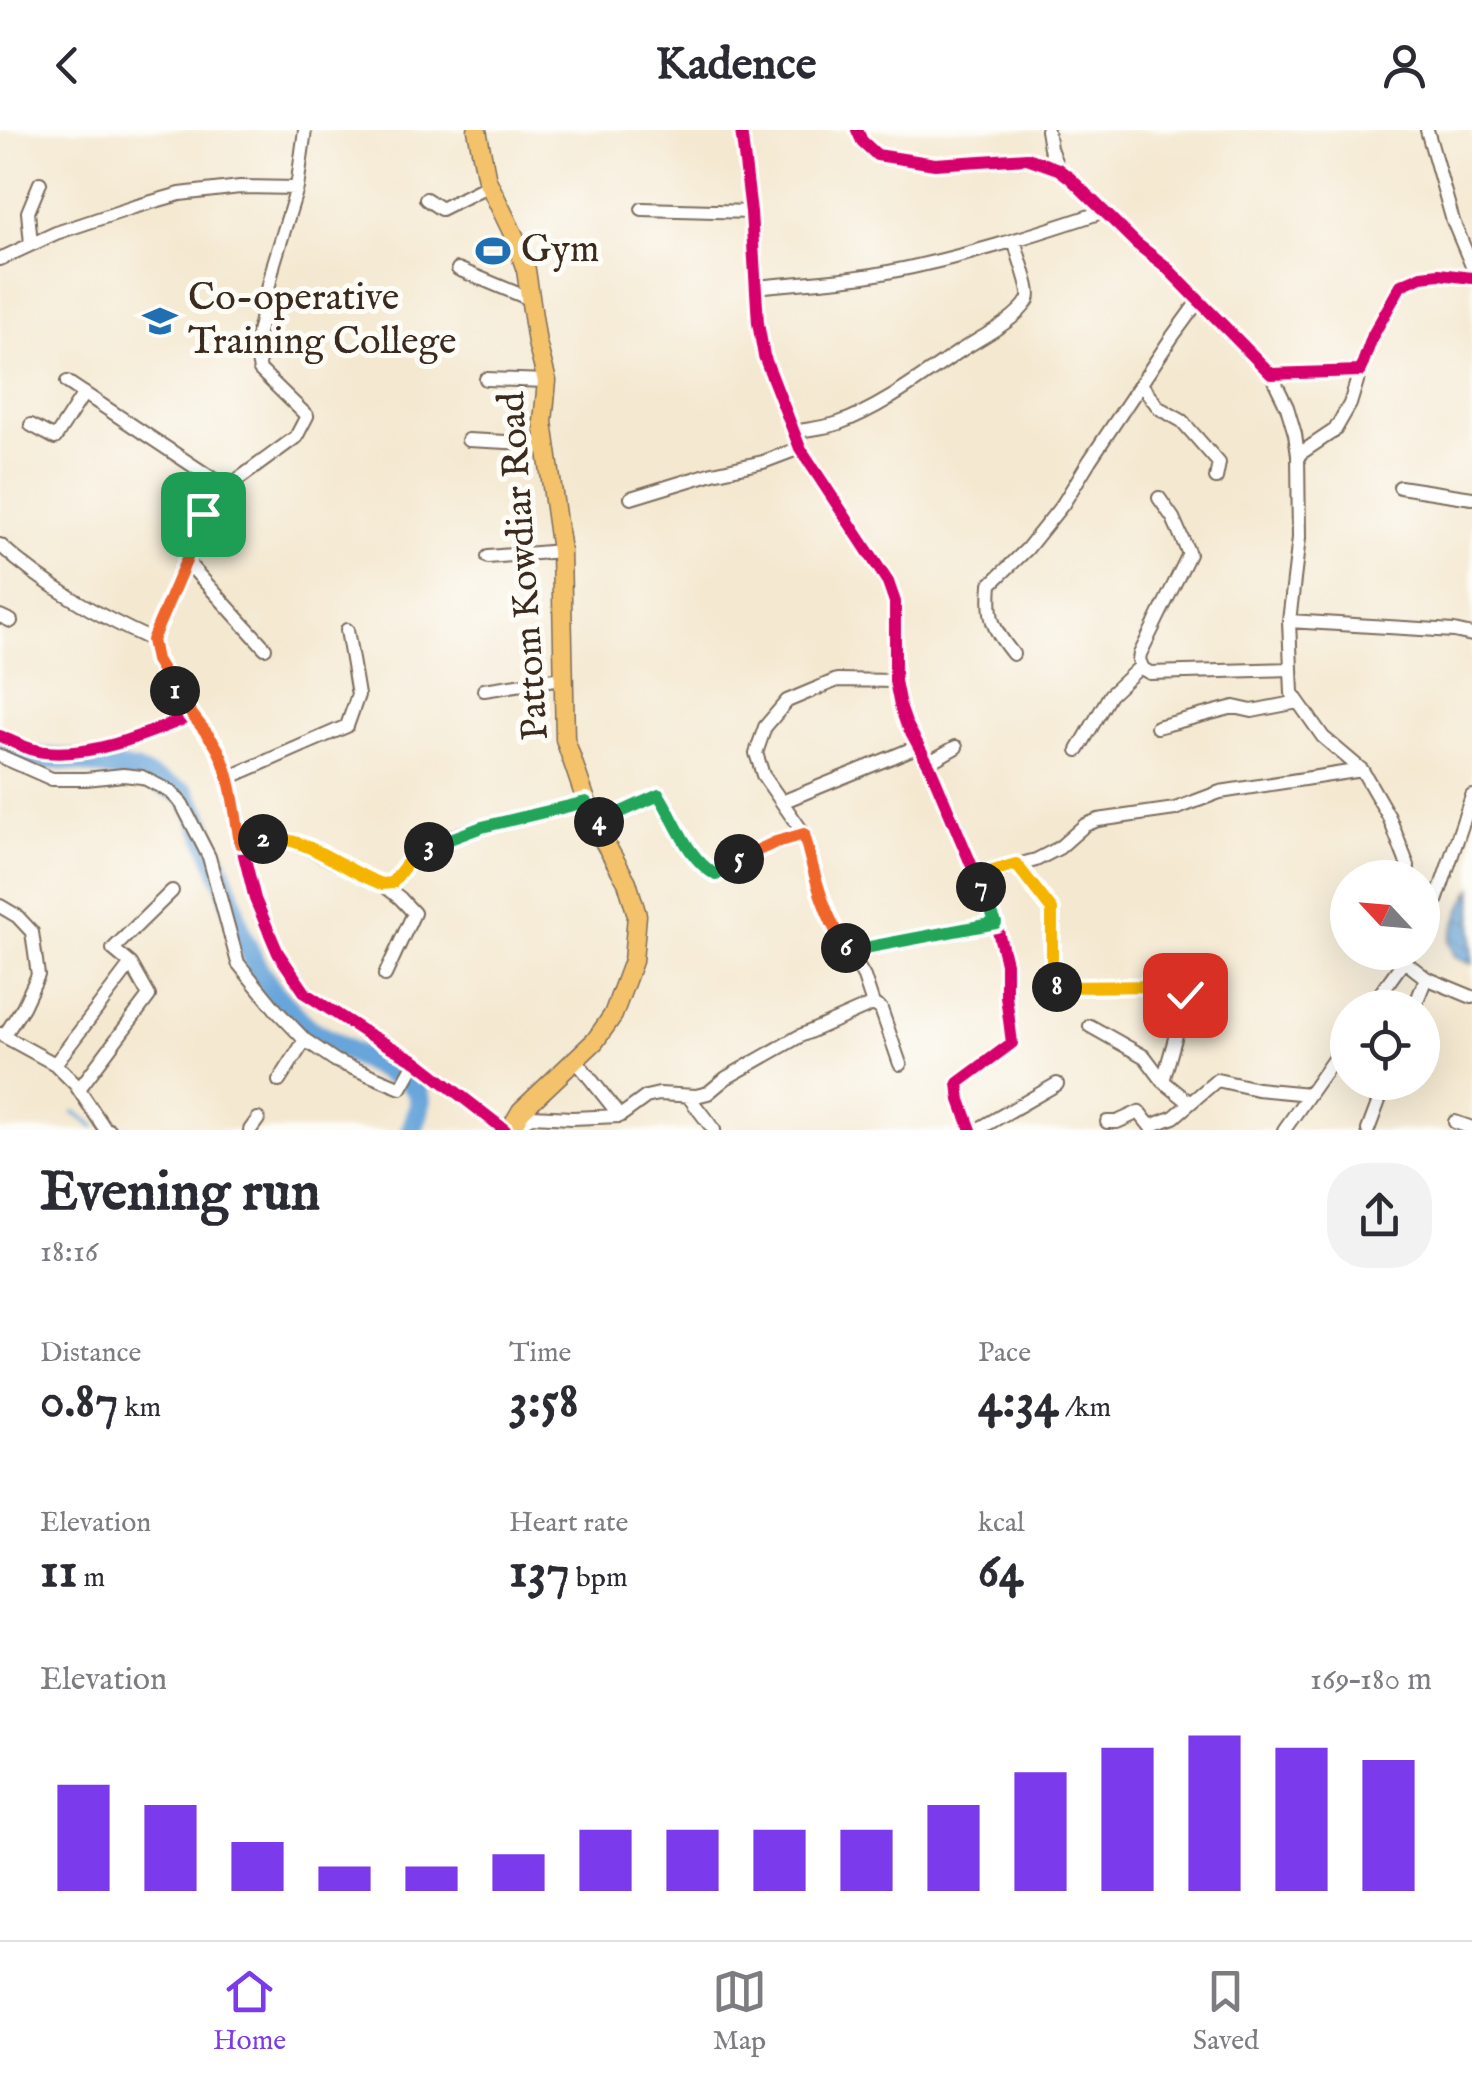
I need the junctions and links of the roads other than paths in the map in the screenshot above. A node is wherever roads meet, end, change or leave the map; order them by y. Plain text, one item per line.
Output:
1 (305, 130) edge
2 (477, 130) edge
3 (741, 130) edge
4 (857, 130) edge
5 (1047, 130) edge
6 (1426, 130) edge
7 (1058, 169) junction
8 (40, 183) dead end
9 (489, 185) junction
10 (298, 188) junction
11 (426, 199) dead end
12 (642, 210) dead end
13 (1105, 211) junction
14 (751, 212) junction
15 (1015, 241) junction
16 (30, 244) junction
17 (0, 259) edge
18 (1472, 266) edge
19 (458, 269) dead end
20 (1472, 278) edge
21 (756, 287) junction
22 (530, 299) junction
23 (1199, 300) junction
24 (1360, 372) junction
25 (1270, 374) junction
26 (486, 380) dead end
27 (547, 381) junction
28 (67, 382) dead end
29 (1141, 384) junction
30 (84, 394) junction
31 (31, 425) dead end
32 (793, 432) junction
33 (468, 440) dead end
34 (548, 444) junction
35 (800, 448) junction
36 (1298, 455) junction
37 (1216, 478) dead end
38 (1400, 488) dead end
39 (228, 489) junction
40 (631, 498) dead end
41 (1160, 498) dead end
42 (1472, 498) edge
43 (0, 545) edge
44 (561, 552) junction
45 (488, 557) dead end
46 (186, 561) junction
47 (1289, 622) junction
48 (347, 630) dead end
49 (1472, 635) edge
50 (152, 640) junction
51 (265, 648) dead end
52 (1013, 654) dead end
53 (1141, 666) junction
54 (1291, 669) junction
55 (562, 678) junction
56 (895, 681) junction
57 (484, 690) dead end
58 (1298, 702) junction
59 (191, 716) junction
60 (1157, 727) dead end
61 (0, 736) edge
62 (918, 746) junction
63 (956, 748) dead end
64 (1078, 750) dead end
65 (0, 756) edge
66 (928, 764) junction
67 (1362, 770) junction
68 (228, 778) junction
69 (1472, 796) edge
70 (586, 802) junction
71 (782, 802) junction
72 (594, 824) junction
73 (804, 834) junction
74 (240, 843) junction
75 (1406, 860) edge
76 (1016, 864) junction
77 (976, 876) junction
78 (376, 882) junction
79 (1440, 887) edge
80 (172, 890) dead end
81 (0, 906) edge
82 (996, 923) junction
83 (849, 951) junction
84 (130, 964) junction
85 (1419, 970) edge
86 (385, 975) dead end
87 (1426, 978) junction
88 (1421, 990) edge
89 (1472, 997) edge
90 (873, 1004) junction
91 (1090, 1026) dead end
92 (2, 1035) edge
93 (305, 1040) junction
94 (416, 1061) junction
95 (574, 1062) junction
96 (55, 1064) junction
97 (900, 1064) dead end
98 (1330, 1064) edge
99 (279, 1081) dead end
100 (1164, 1081) junction
101 (1056, 1084) dead end
102 (79, 1089) junction
103 (1308, 1094) junction
104 (688, 1096) junction
105 (1379, 1100) edge
106 (1190, 1103) junction
107 (620, 1116) junction
108 (1107, 1122) dead end
109 (1456, 1122) dead end
110 (1472, 1128) edge
111 (109, 1130) edge
112 (509, 1130) edge
113 (714, 1130) edge
114 (974, 1130) edge
115 (1284, 1130) edge
116 (1368, 1130) edge

1 - 10 street
2 - 9 main road, Pattom Kowdiar Road
3 - 14 street
4 - 7 street
5 - 7 street
6 - 18 street
7 - 13 street
8 - 16 street
9 - 11 street
9 - 22 main road, Pattom Kowdiar Road
10 - 16 street
10 - 39 street
12 - 14 street
13 - 15 street
13 - 23 street
14 - 21 street
15 - 21 street
15 - 32 street
16 - 17 street
19 - 22 street
20 - 24 street
21 - 32 street
22 - 27 main road, Pattom Kowdiar Road
23 - 25 street
23 - 29 street
24 - 25 street
24 - 36 street
25 - 36 street
26 - 27 street
27 - 34 main road, Pattom Kowdiar Road
28 - 30 street
29 - 37 street
29 - 52 street
30 - 31 street
30 - 39 street
32 - 35 street
33 - 34 street
34 - 44 main road, Pattom Kowdiar Road
35 - 40 street
35 - 56 street
36 - 47 street
38 - 42 street
39 - 46 street
41 - 53 street
43 - 50 street
44 - 45 street
44 - 55 main road, Pattom Kowdiar Road
46 - 50 street
46 - 51 street
47 - 49 street
47 - 54 street
48 - 68 street
50 - 59 street
53 - 54 street
53 - 64 street
54 - 58 street
55 - 57 street
55 - 70 main road, Pattom Kowdiar Road
56 - 62 street
56 - 71 street
58 - 60 street
58 - 67 street
59 - 61 street
59 - 68 street
62 - 66 street
62 - 71 street
63 - 66 street
65 - 93 street
66 - 77 street
67 - 75 street
67 - 76 street
68 - 74 street
69 - 79 street
70 - 72 main road, Pattom Kowdiar Road
70 - 78 street
71 - 73 street
72 - 73 street
72 - 95 main road, Pattom Kowdiar Road
73 - 83 street
74 - 78 street
74 - 94 street
76 - 77 street
76 - 100 street
77 - 82 street
78 - 86 street
80 - 84 street
81 - 92 street
82 - 83 street
82 - 114 street
83 - 90 street
84 - 96 street
84 - 102 street
85 - 87 street
87 - 88 street
87 - 89 street
90 - 97 street
90 - 104 street
91 - 100 street
92 - 96 street
93 - 94 street
93 - 99 street
94 - 112 street
95 - 107 street
95 - 112 main road, Pattom Kowdiar Road
96 - 102 street
98 - 103 street
100 - 106 street
101 - 114 street
102 - 111 street
103 - 106 street
103 - 115 street
104 - 107 street
104 - 113 street
105 - 116 street
106 - 108 street
107 - 112 street
109 - 110 street

